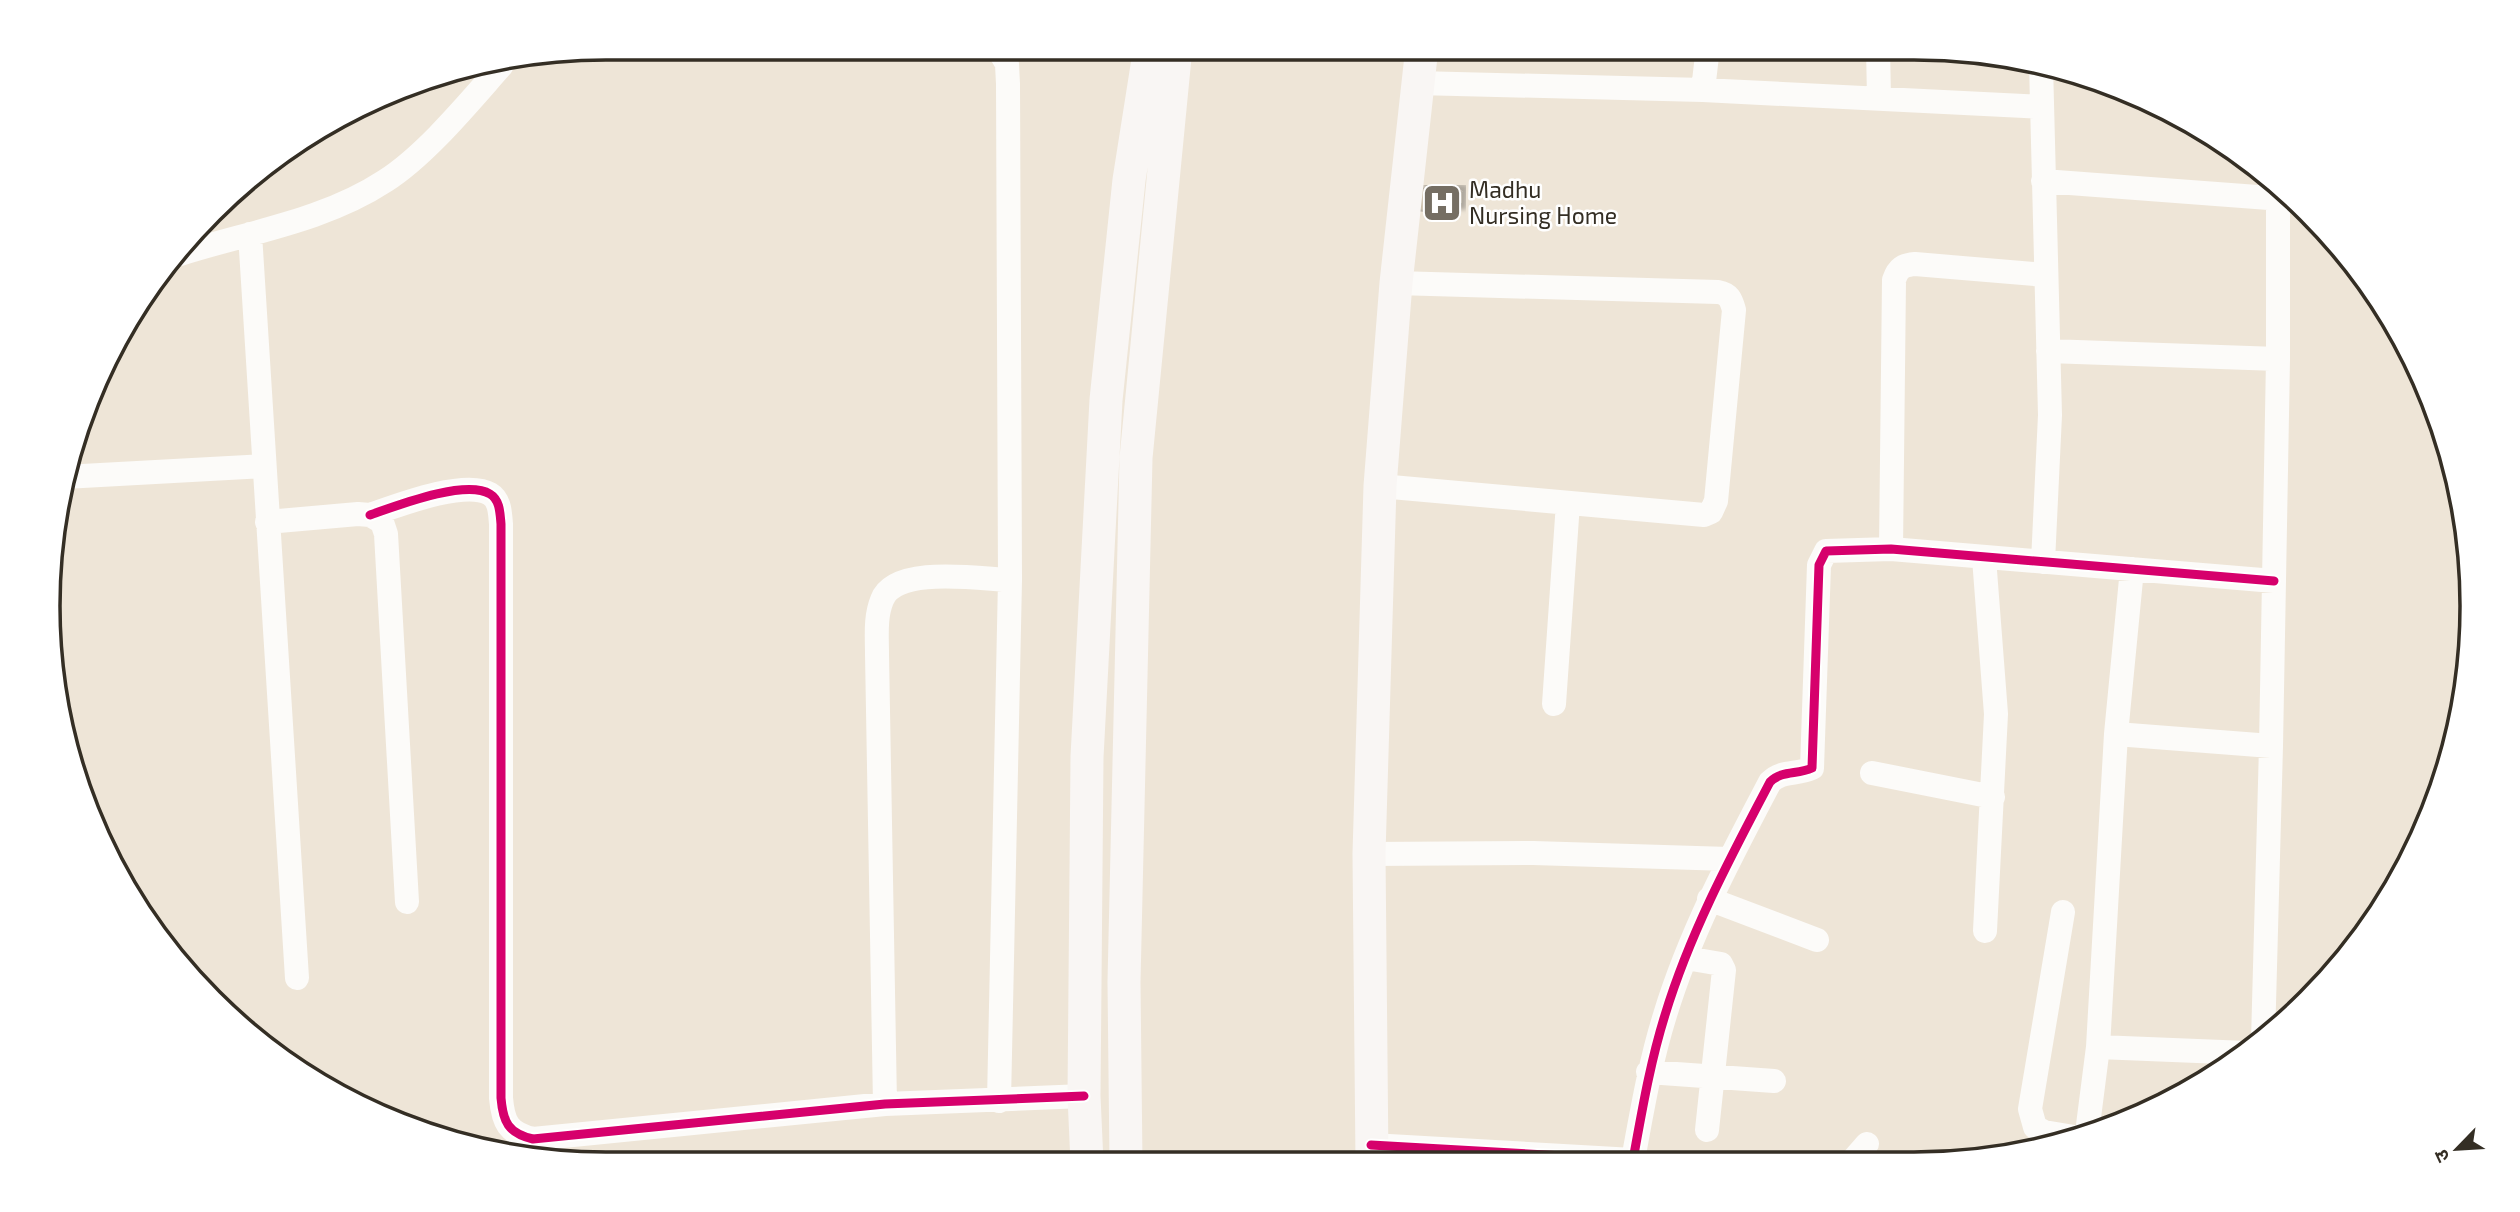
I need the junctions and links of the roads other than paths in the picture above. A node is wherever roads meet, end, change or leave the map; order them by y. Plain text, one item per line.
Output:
1 (1005, 60) edge
2 (1148, 60) edge
3 (1175, 60) edge
4 (1420, 60) edge
5 (1707, 60) edge
6 (1878, 60) edge
7 (497, 71) edge
8 (2041, 75) edge
9 (1417, 83) junction
10 (1703, 90) junction
11 (1879, 98) junction
12 (2042, 107) junction
13 (2043, 181) junction
14 (2273, 194) edge
15 (2284, 204) edge
16 (250, 234) junction
17 (197, 244) edge
18 (2045, 275) junction
19 (1396, 283) junction
20 (2048, 351) junction
21 (2278, 359) junction
22 (264, 466) junction
23 (75, 476) edge
24 (1380, 486) junction
25 (1568, 503) junction
26 (370, 515) junction
27 (267, 522) junction
28 (1891, 549) junction
29 (1984, 558) junction
30 (2043, 562) junction
31 (2132, 569) junction
32 (1010, 580) junction
33 (2274, 581) junction
34 (1554, 704) dead end
35 (2116, 734) junction
36 (2271, 746) junction
37 (1872, 773) dead end
38 (1993, 797) junction
39 (1369, 854) junction
40 (1729, 859) junction
41 (1709, 899) junction
42 (407, 902) dead end
43 (2063, 912) dead end
44 (1985, 931) dead end
45 (1817, 940) dead end
46 (1686, 958) junction
47 (297, 978) dead end
48 (2263, 1026) edge
49 (2098, 1047) junction
50 (2229, 1052) edge
51 (1648, 1072) junction
52 (1713, 1077) junction
53 (1774, 1081) dead end
54 (1084, 1096) junction
55 (999, 1101) junction
56 (885, 1104) junction
57 (2088, 1124) edge
58 (1707, 1130) dead end
59 (2055, 1134) edge
60 (1087, 1152) edge
61 (1126, 1152) edge
62 (1371, 1152) edge
63 (1635, 1152) edge

1 - 32 street
2 - 54 main road
3 - 61 main road
4 - 9 main road
5 - 10 street
6 - 11 street
7 - 16 street
8 - 12 street
9 - 10 street
9 - 19 main road
10 - 11 street
11 - 12 street
12 - 13 street
13 - 14 street
13 - 18 street
15 - 21 street
16 - 17 street
16 - 22 street
18 - 20 street
18 - 28 street
19 - 24 main road
19 - 25 street
20 - 21 street
20 - 30 street
21 - 33 street
22 - 23 street
22 - 27 street
24 - 25 street
24 - 39 main road
25 - 34 street
26 - 27 street
26 - 42 street
26 - 56 street
27 - 47 street
28 - 29 street
28 - 40 street
29 - 30 street
29 - 38 street
30 - 31 street
31 - 33 street
31 - 35 street
32 - 55 street
32 - 56 street
33 - 36 street
35 - 36 street
35 - 49 street
36 - 48 street
37 - 38 street
38 - 44 street
39 - 40 street
39 - 62 main road
40 - 41 street
41 - 45 street
41 - 46 street
43 - 59 street
46 - 51 street
46 - 52 street
49 - 50 street
49 - 57 street
51 - 52 street
51 - 63 street
52 - 53 street
52 - 58 street
54 - 55 street
54 - 60 main road
55 - 56 street

